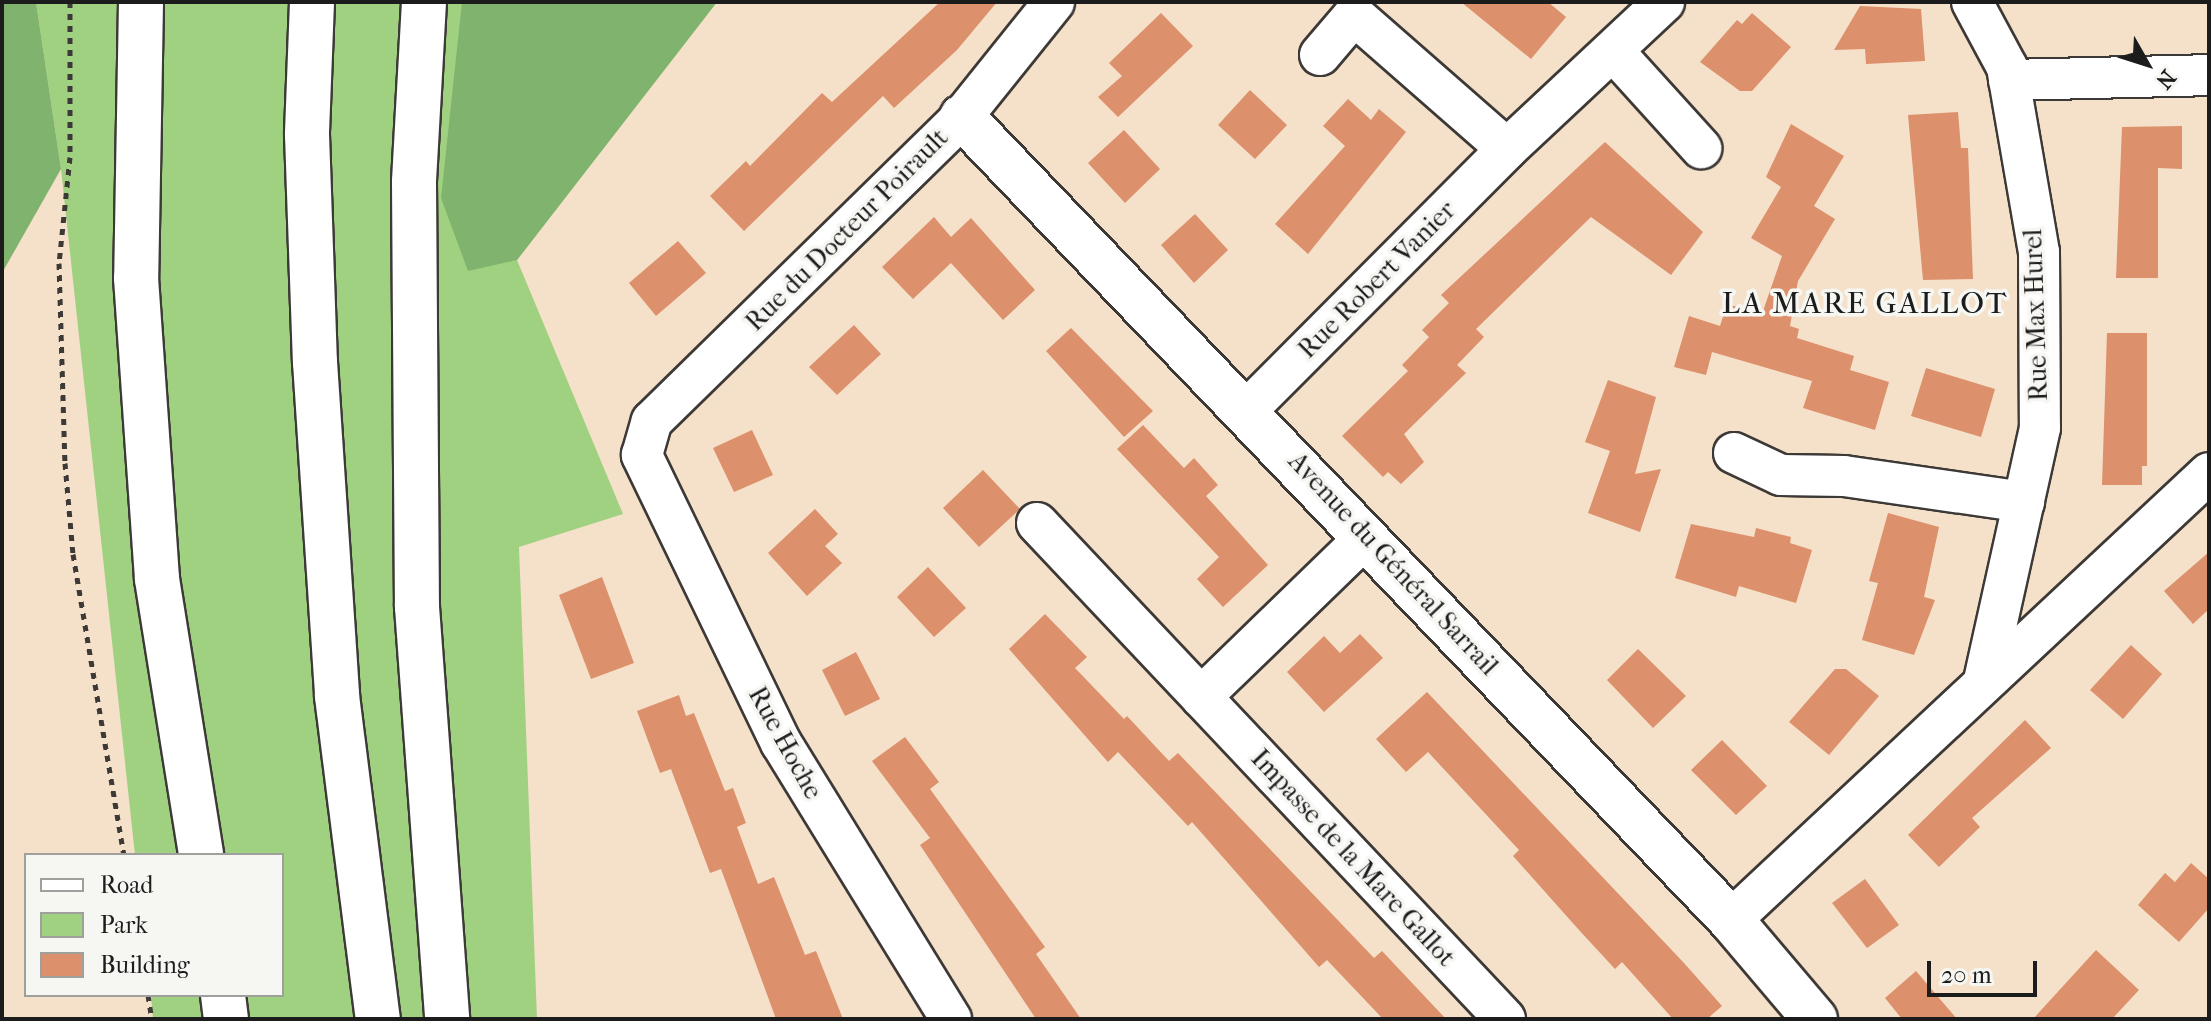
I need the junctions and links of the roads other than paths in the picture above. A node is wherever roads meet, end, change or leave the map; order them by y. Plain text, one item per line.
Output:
1 (141, 2) edge
2 (293, 2) edge
3 (312, 2) edge
4 (424, 2) edge
5 (1054, 2) edge
6 (1664, 2) edge
7 (1972, 2) edge
8 (1614, 52) junction
9 (1320, 55) dead end
10 (2209, 75) edge
11 (2009, 80) junction
12 (962, 117) junction
13 (1701, 148) dead end
14 (1507, 149) junction
15 (1247, 410) junction
16 (1734, 453) dead end
17 (642, 455) joint
18 (2209, 473) edge
19 (2024, 502) junction
20 (1037, 523) dead end
21 (1366, 537) junction
22 (1984, 680) junction
23 (1201, 697) junction
24 (201, 853) edge
25 (1731, 920) junction
26 (223, 997) edge
27 (226, 1019) edge
28 (358, 1019) edge
29 (378, 1019) edge
30 (447, 1019) edge
31 (951, 1019) edge
32 (1505, 1019) edge
33 (1815, 1019) edge

1 - 24 main road
2 - 28 main road
3 - 29 main road
4 - 30 main road
5 - 12 street, Rue du Docteur Poirault
6 - 8 street, Rue Robert Vanier
7 - 11 street, Rue Max Hurel
8 - 13 street
8 - 14 street, Rue Robert Vanier
9 - 14 street
10 - 11 street
11 - 19 street, Rue Max Hurel
12 - 15 main road, Avenue du Général Sarrail
12 - 17 street, Rue du Docteur Poirault
14 - 15 street, Rue Robert Vanier
15 - 21 main road, Avenue du Général Sarrail
16 - 19 street
17 - 31 street, Rue Hoche
18 - 22 street
19 - 22 street, Rue Max Hurel
20 - 23 street, Impasse de la Mare Gallot
21 - 23 street
21 - 25 main road, Avenue du Général Sarrail
22 - 25 street
23 - 32 street, Impasse de la Mare Gallot
25 - 33 main road, Avenue du Général Sarrail
26 - 27 main road

